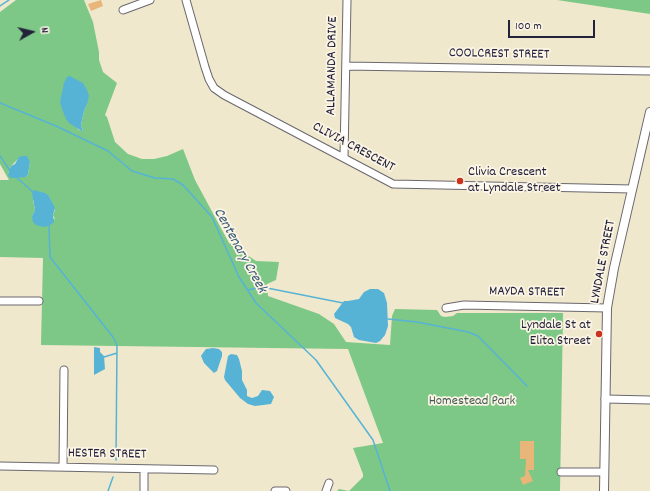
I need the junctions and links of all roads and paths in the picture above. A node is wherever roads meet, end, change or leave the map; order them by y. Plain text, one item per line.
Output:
1 (150, 0) edge
2 (186, 0) edge
3 (348, 0) edge
4 (122, 10) dead end
5 (347, 66) junction
6 (650, 71) edge
7 (650, 112) edge
8 (344, 157) junction
9 (632, 189) junction
10 (0, 301) edge
11 (39, 301) dead end
12 (446, 308) dead end
13 (607, 308) junction
14 (64, 370) dead end
15 (605, 399) junction
16 (650, 400) edge
17 (0, 466) edge
18 (63, 467) junction
19 (144, 469) junction
20 (214, 470) dead end
21 (561, 472) dead end
22 (604, 472) junction
23 (329, 483) dead end
24 (144, 491) edge
25 (275, 491) edge
26 (286, 491) edge
27 (326, 491) edge
28 (604, 491) edge

1 - 4 street
2 - 8 street, CLIVIA CRESCENT
3 - 5 street, ALLAMANDA DRIVE
5 - 6 street, COOLCREST STREET
5 - 8 street, ALLAMANDA DRIVE
7 - 9 street, LYNDALE STREET
8 - 9 street, CLIVIA CRESCENT
9 - 13 street, LYNDALE STREET
10 - 11 street
12 - 13 street, MAYDA STREET
13 - 15 street, LYNDALE STREET
14 - 18 street
15 - 16 street
15 - 22 street, LYNDALE STREET
17 - 18 street, HESTER STREET
18 - 19 street, HESTER STREET
19 - 20 street, HESTER STREET
19 - 24 street
21 - 22 street
22 - 28 street, LYNDALE STREET
23 - 27 street
25 - 26 street

